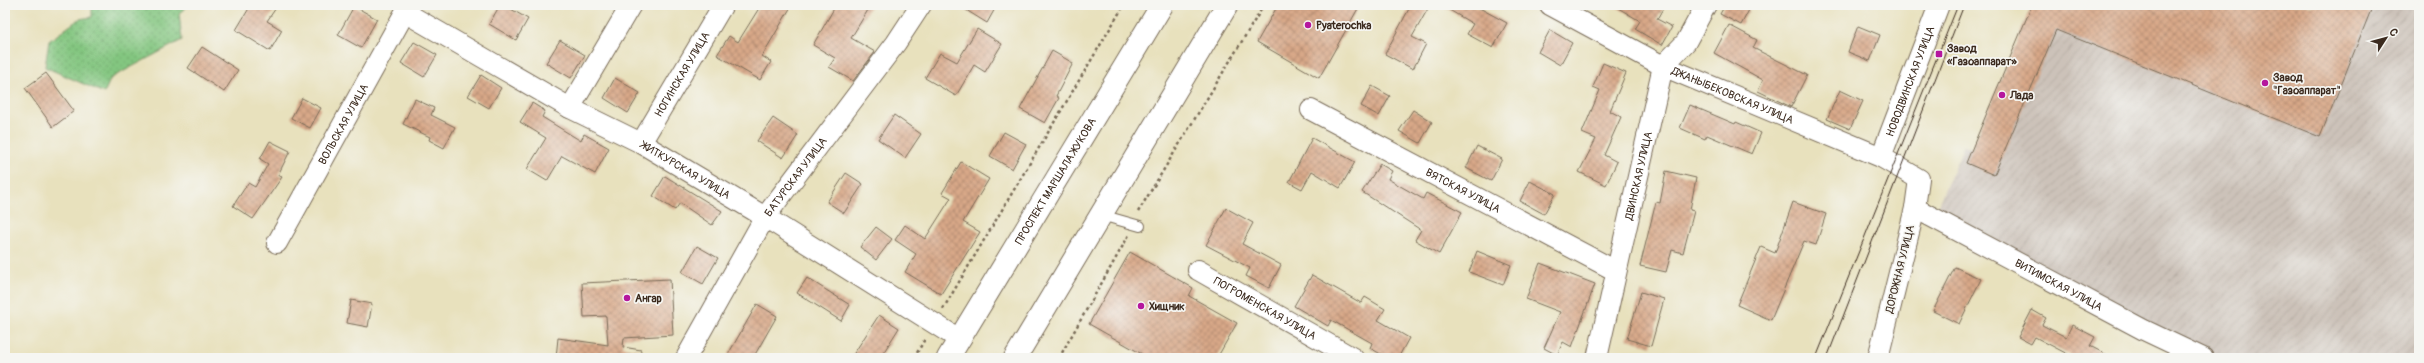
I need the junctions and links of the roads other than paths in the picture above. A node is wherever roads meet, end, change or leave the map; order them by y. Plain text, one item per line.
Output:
1 (631, 5) edge
2 (723, 5) edge
3 (921, 5) edge
4 (1162, 5) edge
5 (1227, 5) edge
6 (1550, 5) edge
7 (1706, 5) edge
8 (1939, 5) edge
9 (407, 9) edge
10 (1664, 66) junction
11 (570, 108) junction
12 (1310, 110) dead end
13 (641, 143) junction
14 (1881, 157) junction
15 (1919, 179) joint
16 (1915, 208) junction
17 (1101, 215) junction
18 (765, 217) junction
19 (1136, 225) road end
20 (277, 243) dead end
21 (1198, 270) dead end
22 (1616, 271) junction
23 (959, 339) junction
24 (686, 358) edge
25 (948, 358) edge
26 (1014, 358) edge
27 (1353, 358) edge
28 (1597, 358) edge
29 (1878, 358) edge
30 (2203, 358) edge

1 - 11 street
2 - 13 street, НОГИНСКАЯ УЛИЦА
3 - 18 street, БАТУРСКАЯ УЛИЦА
4 - 23 highway, ПРОСПЕКТ МАРШАЛА ЖУКОВА
5 - 17 highway
6 - 10 street, ДЖАНЫБЕКОВСКАЯ УЛИЦА
7 - 10 street, ДВИНСКАЯ УЛИЦА
8 - 14 street, НОВОДВИНСКАЯ УЛИЦА
9 - 11 street, ЖИТКУРСКАЯ УЛИЦА
9 - 20 street, ВОЛЬСКАЯ УЛИЦА
10 - 14 street, ДЖАНЫБЕКОВСКАЯ УЛИЦА
10 - 22 street, ДВИНСКАЯ УЛИЦА
11 - 13 street, ЖИТКУРСКАЯ УЛИЦА
12 - 22 street, ВЯТСКАЯ УЛИЦА
13 - 18 street, ЖИТКУРСКАЯ УЛИЦА
14 - 15 street, ДЖАНЫБЕКОВСКАЯ УЛИЦА
15 - 16 street, ДОРОЖНАЯ УЛИЦА
16 - 29 street, ДОРОЖНАЯ УЛИЦА
16 - 30 street, ВИТИМСКАЯ УЛИЦА
17 - 19 lane
17 - 26 highway
18 - 23 street, ЖИТКУРСКАЯ УЛИЦА
18 - 24 street, БАТУРСКАЯ УЛИЦА
21 - 27 street, ПОГРОМЕНСКАЯ УЛИЦА
22 - 28 street, ДВИНСКАЯ УЛИЦА
23 - 25 highway, ПРОСПЕКТ МАРШАЛА ЖУКОВА

